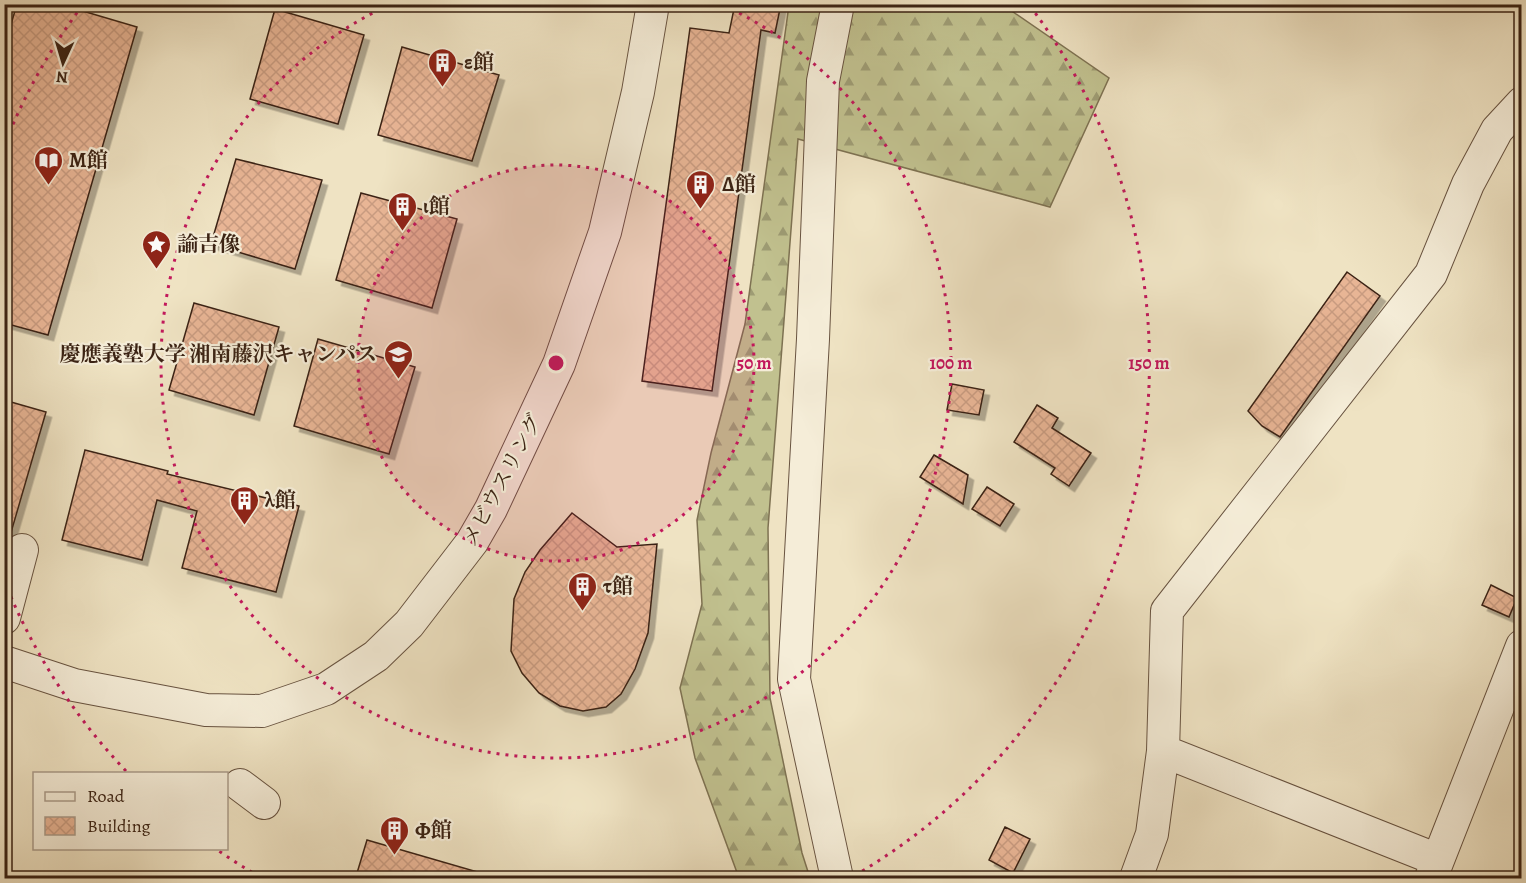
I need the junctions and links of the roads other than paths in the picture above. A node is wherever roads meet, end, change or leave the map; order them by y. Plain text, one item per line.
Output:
1 (653, 4) edge
2 (838, 5) edge
3 (1521, 103) edge
4 (22, 550) dead end
5 (4, 618) edge
6 (1521, 646) edge
7 (4, 662) edge
8 (1163, 751) junction
9 (1434, 869) edge
10 (837, 879) edge
11 (1136, 879) edge

1 - 7 street, メビウスリング
2 - 10 street
3 - 8 street
4 - 5 street
6 - 9 street
8 - 9 street
8 - 11 street

